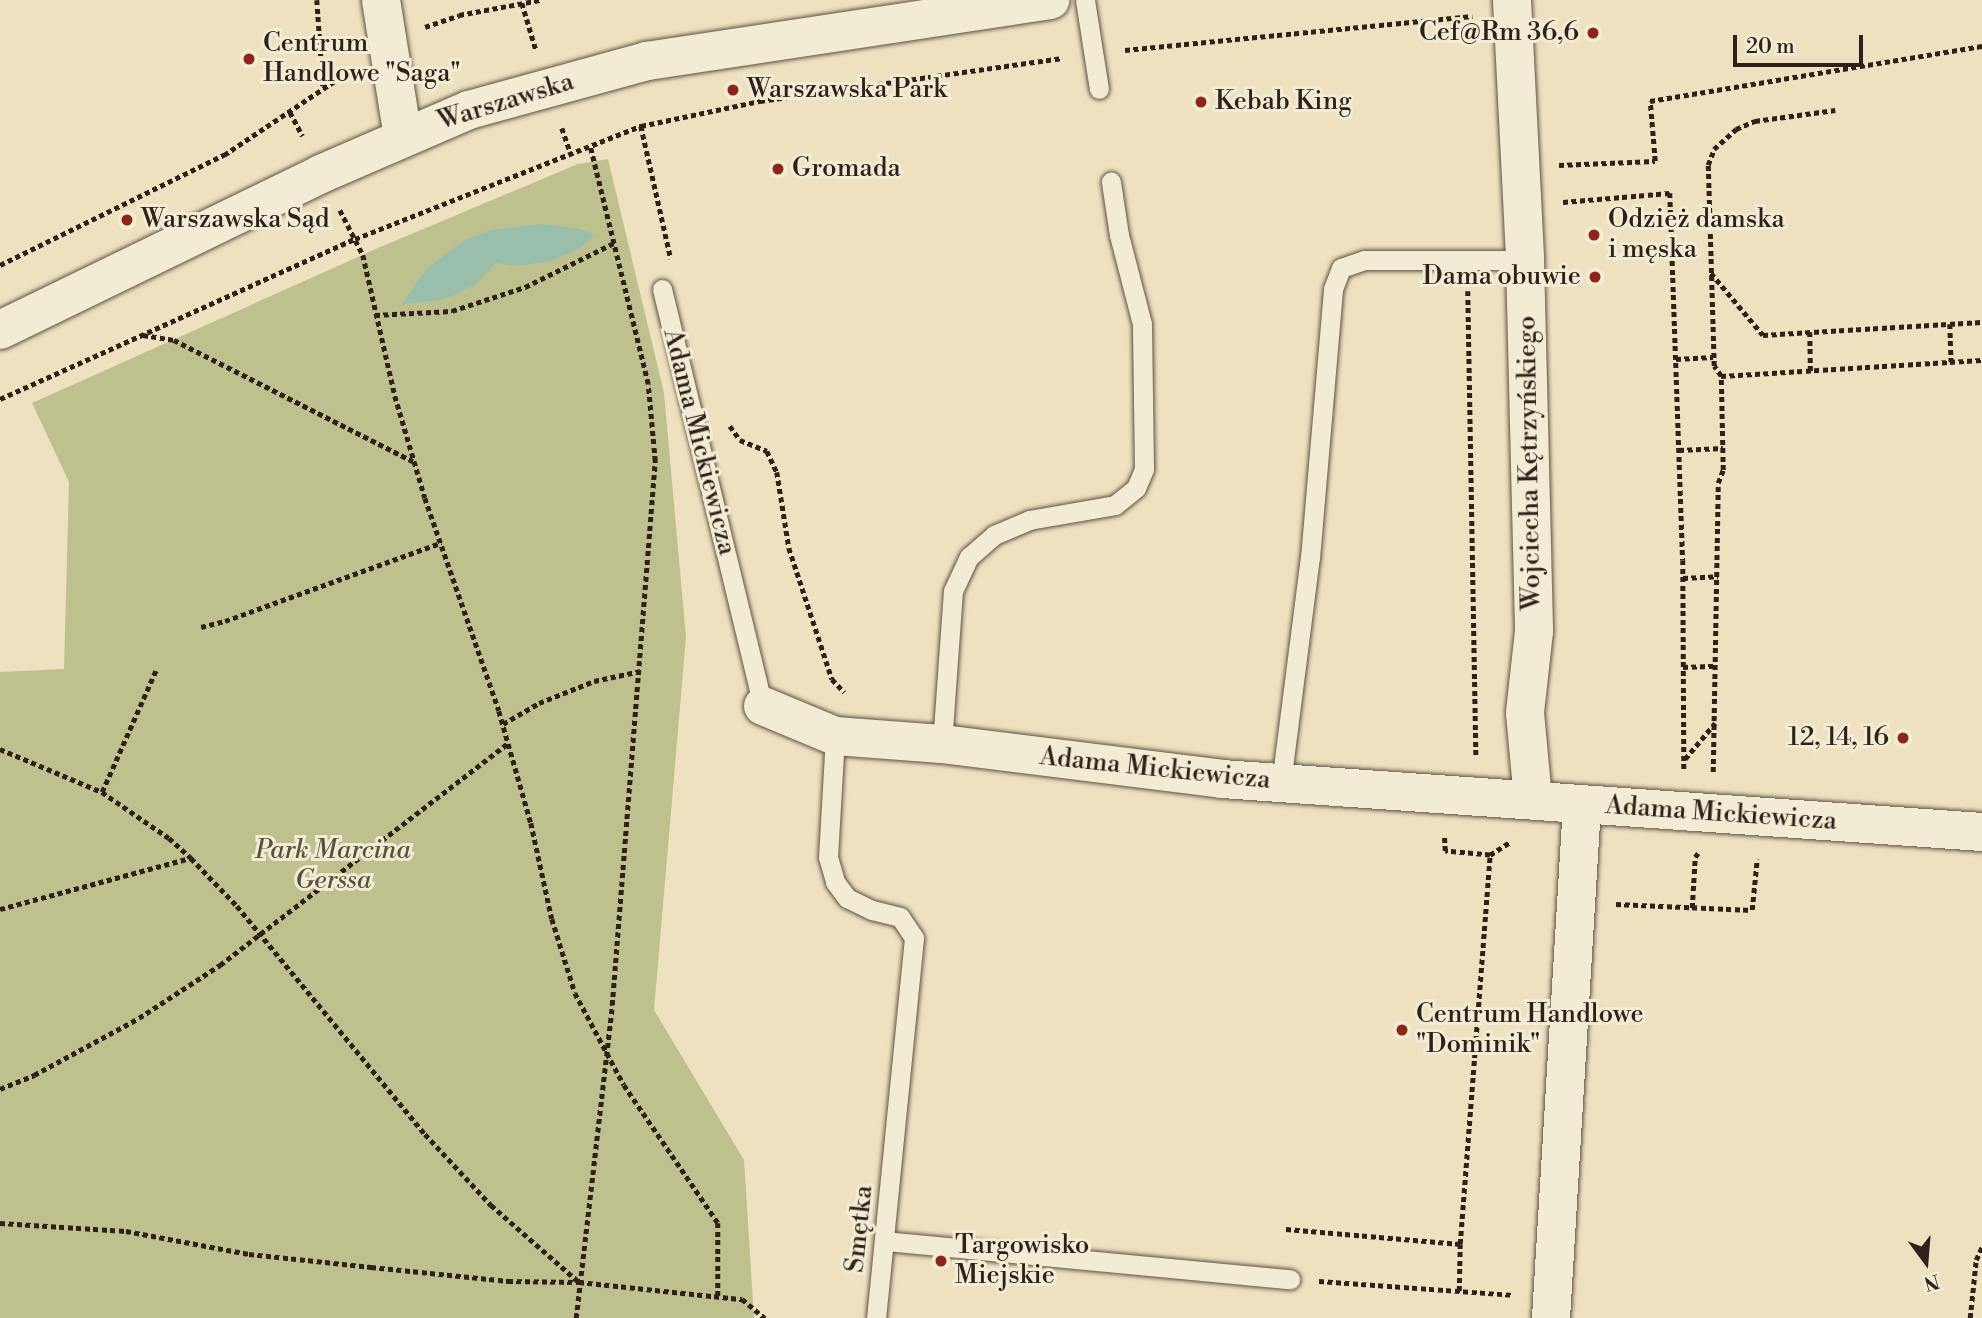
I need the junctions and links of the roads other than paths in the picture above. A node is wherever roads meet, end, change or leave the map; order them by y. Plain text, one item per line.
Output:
1 (381, 0) edge
2 (1051, 0) edge
3 (1085, 0) edge
4 (1513, 6) edge
5 (1099, 89) dead end
6 (403, 137) junction
7 (1111, 182) dead end
8 (1525, 260) junction
9 (662, 289) dead end
10 (0, 330) edge
11 (763, 706) joint
12 (835, 736) junction
13 (942, 744) junction
14 (1281, 783) junction
15 (1533, 800) junction
16 (1583, 805) junction
17 (1982, 832) edge
18 (885, 1241) junction
19 (1290, 1279) road end
20 (1551, 1308) edge
21 (876, 1318) edge

1 - 6 street
2 - 6 street, Warszawska
3 - 5 lane
4 - 8 street, Wojciecha Kętrzyńskiego
6 - 10 street, Warszawska
7 - 13 lane
8 - 14 lane
8 - 15 street, Wojciecha Kętrzyńskiego
9 - 11 lane, Adama Mickiewicza
11 - 12 street, Adama Mickiewicza
12 - 13 street, Adama Mickiewicza
12 - 18 lane, Smętka
13 - 14 street, Adama Mickiewicza
14 - 15 street, Adama Mickiewicza
15 - 16 street, Adama Mickiewicza
16 - 17 street, Adama Mickiewicza
16 - 20 street
18 - 19 lane
18 - 21 lane, Smętka

